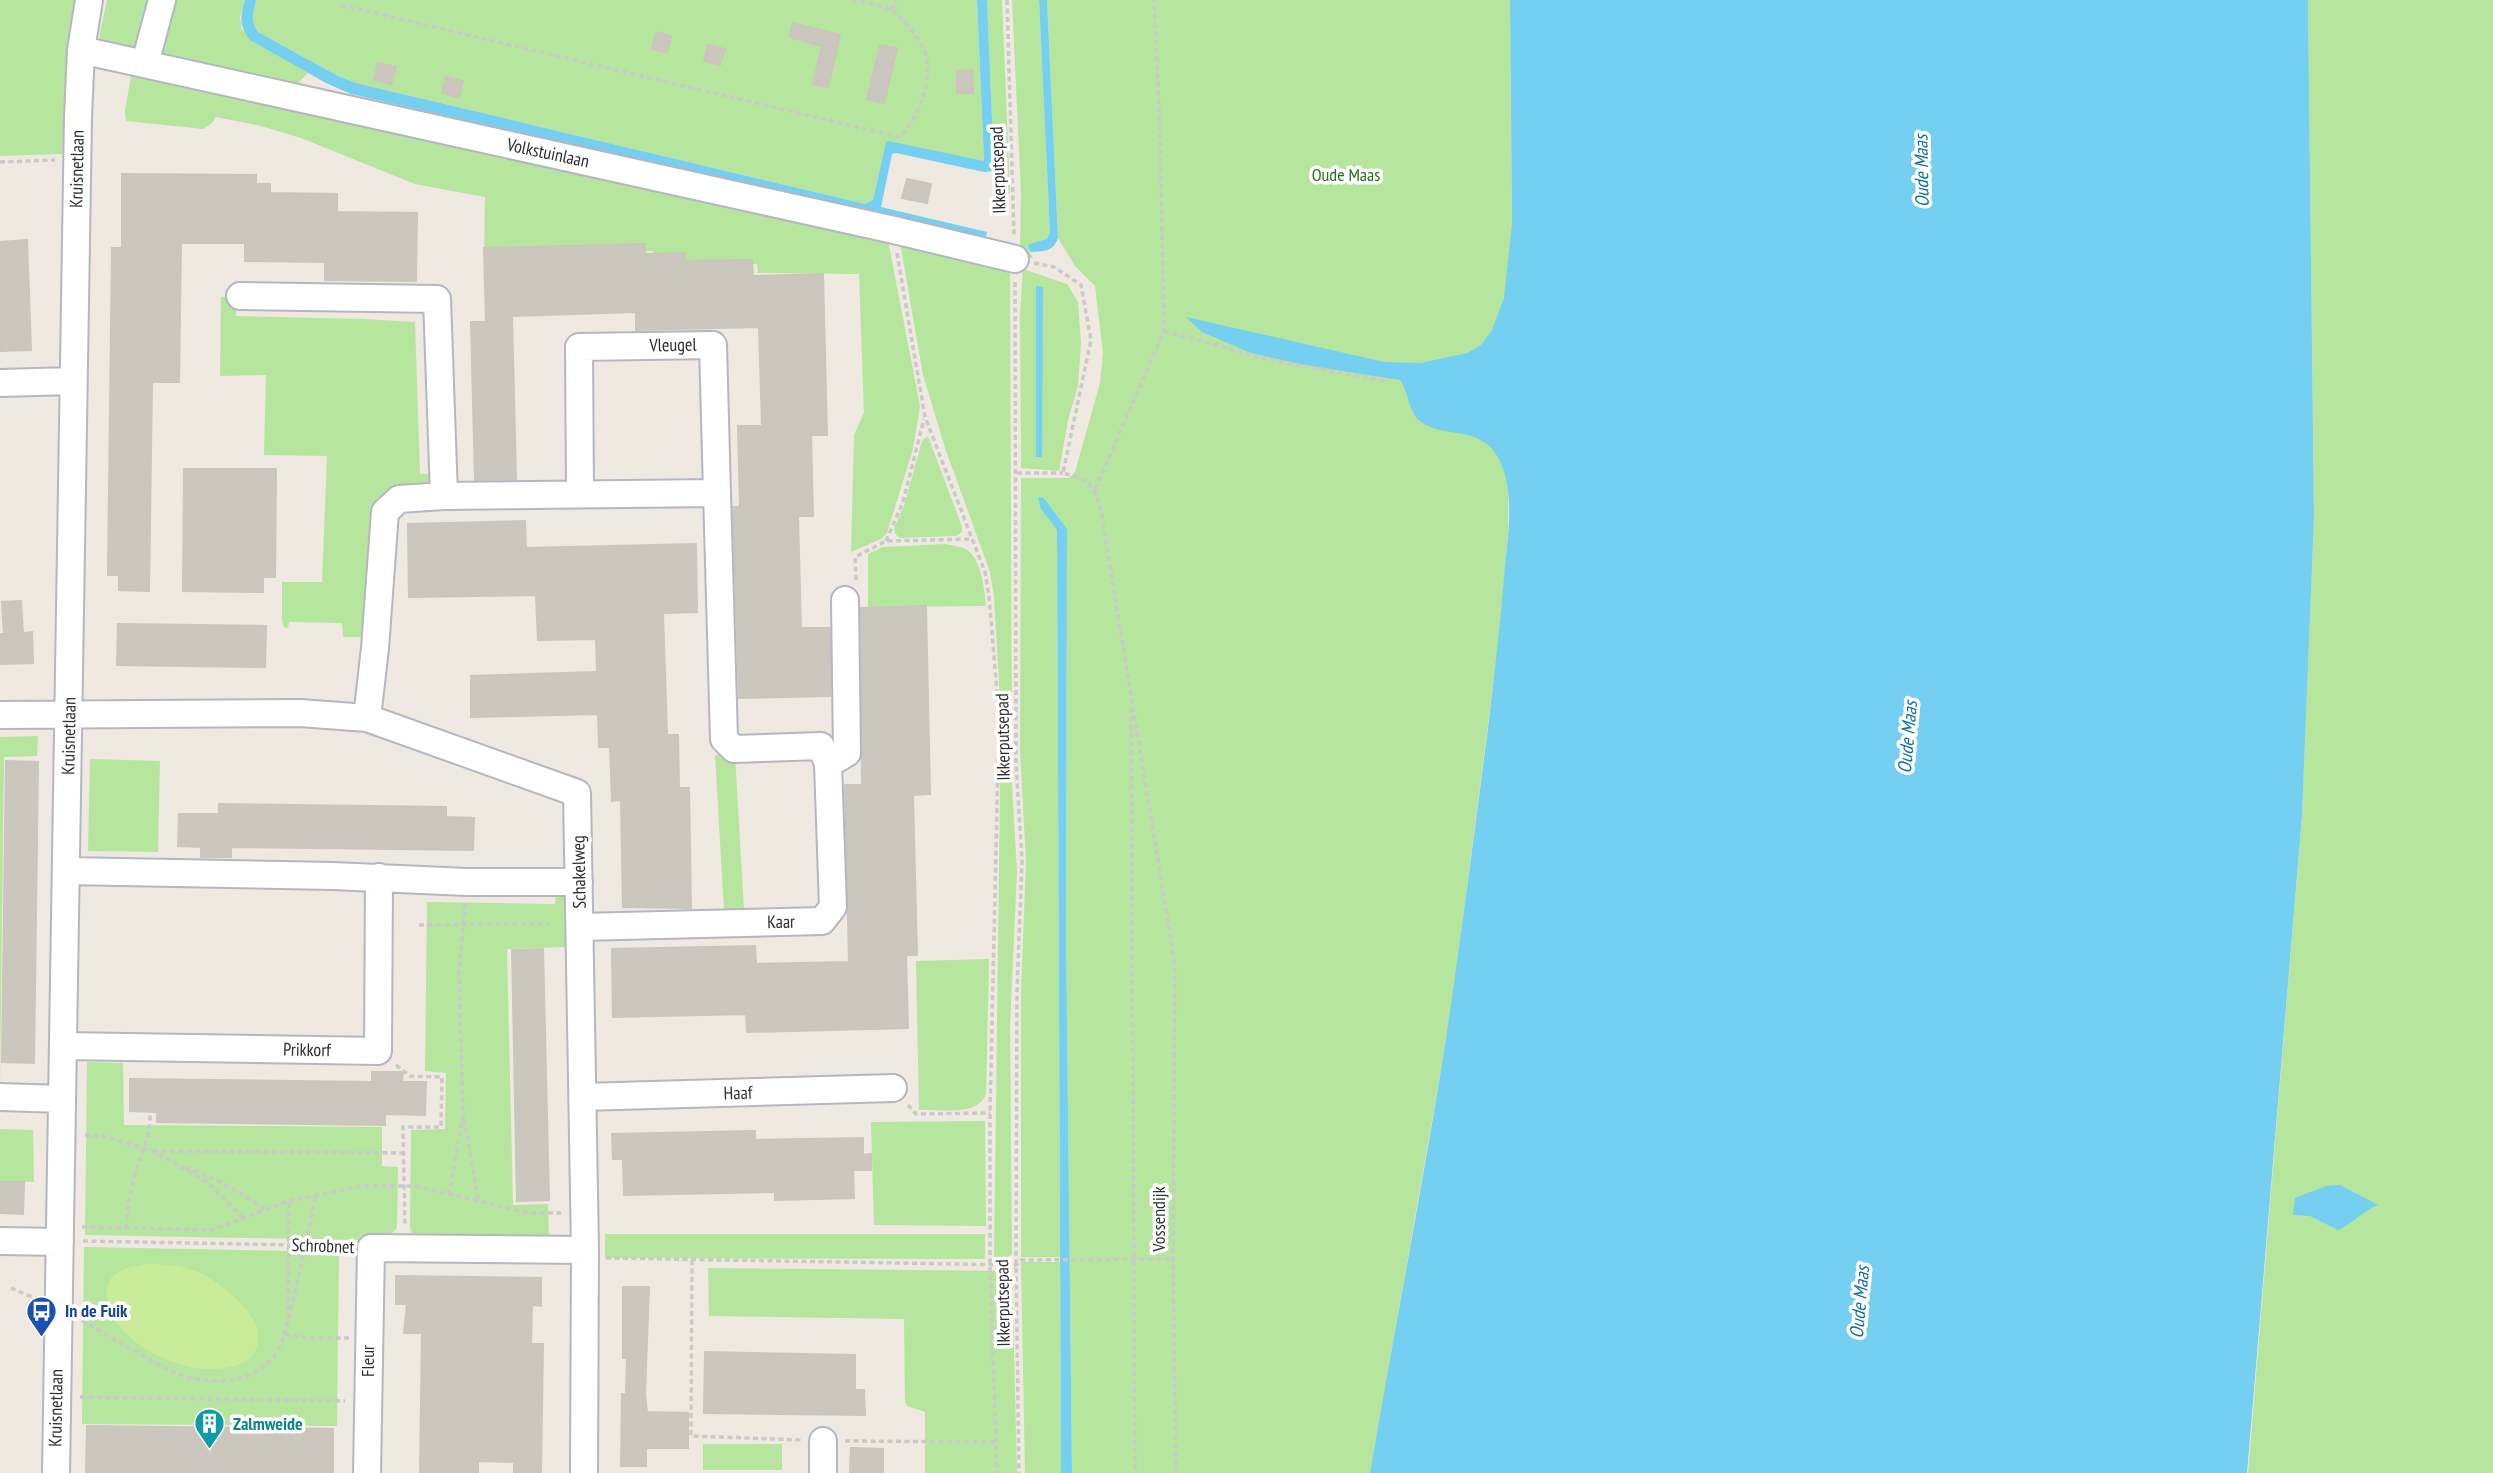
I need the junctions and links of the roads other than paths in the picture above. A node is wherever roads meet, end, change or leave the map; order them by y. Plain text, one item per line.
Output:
1 (89, 0) edge
2 (162, 0) edge
3 (81, 50) junction
4 (145, 63) junction
5 (1015, 259) road end
6 (240, 296) dead end
7 (73, 381) junction
8 (0, 383) edge
9 (718, 493) junction
10 (580, 494) junction
11 (444, 496) junction
12 (845, 600) road end
13 (0, 715) edge
14 (69, 715) junction
15 (368, 718) junction
16 (828, 764) junction
17 (66, 871) junction
18 (379, 877) junction
19 (579, 882) junction
20 (580, 927) junction
21 (63, 1046) junction
22 (893, 1088) road end
23 (0, 1097) edge
24 (583, 1097) junction
25 (62, 1099) junction
26 (60, 1235) junction
27 (0, 1241) edge
28 (371, 1248) joint
29 (585, 1250) junction
30 (823, 1441) road end
31 (56, 1473) edge
32 (367, 1473) edge
33 (584, 1473) edge
34 (823, 1473) edge

1 - 3 street, Kruisnetlaan
2 - 4 street
3 - 4 street, Volkstuinlaan
3 - 7 street, Kruisnetlaan
4 - 5 street, Volkstuinlaan
6 - 11 street
7 - 8 street
7 - 14 street, Kruisnetlaan
9 - 10 street
9 - 10 street, Vleugel
9 - 16 street
10 - 11 street
11 - 15 street
12 - 16 street
13 - 14 street, Schakelweg
14 - 15 street, Schakelweg
14 - 17 street, Kruisnetlaan
15 - 19 street, Schakelweg
16 - 20 street, Kaar
17 - 18 street
17 - 21 street, Kruisnetlaan
18 - 19 street
18 - 21 street, Prikkorf
19 - 20 street, Schakelweg
20 - 24 street, Schakelweg
21 - 25 street, Kruisnetlaan
22 - 24 street, Haaf
23 - 25 street
24 - 29 street, Schakelweg
25 - 26 street, Kruisnetlaan
26 - 27 street
26 - 31 street, Kruisnetlaan
28 - 29 street, Schrobnet
28 - 32 street, Fleur
29 - 33 street, Schakelweg
30 - 34 street

